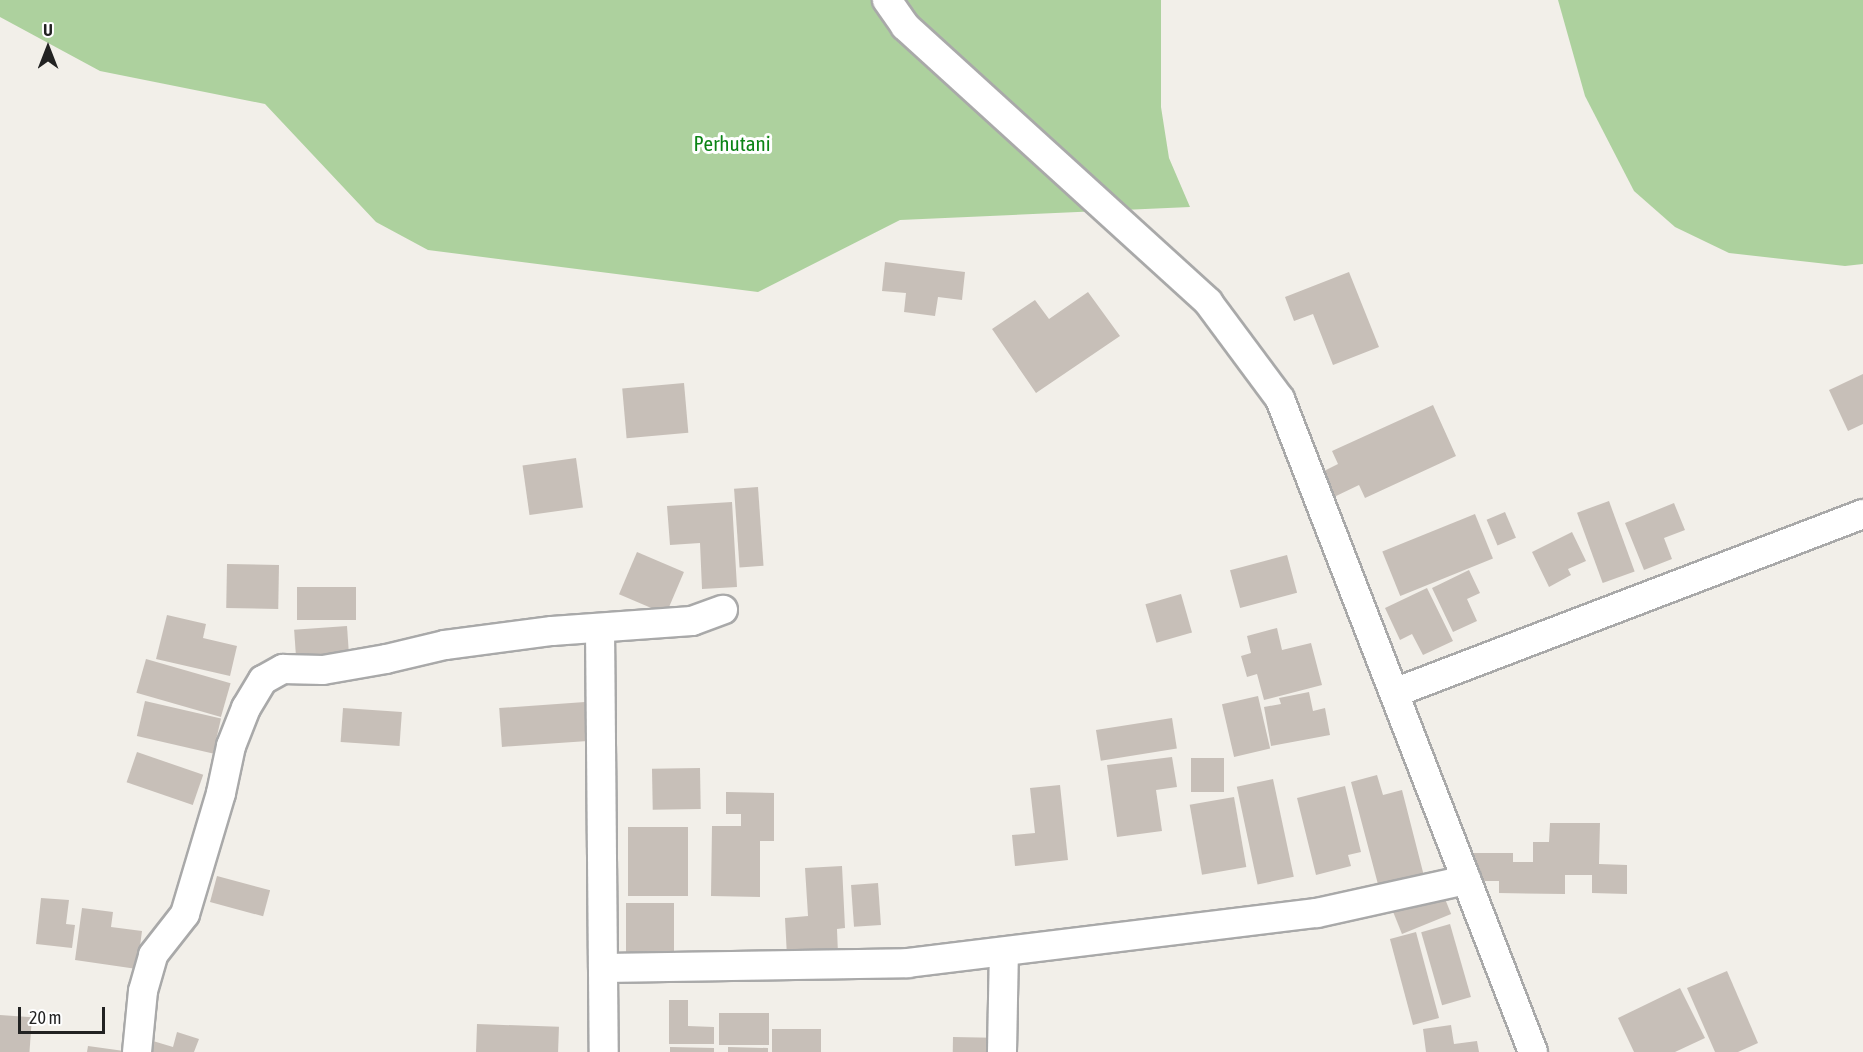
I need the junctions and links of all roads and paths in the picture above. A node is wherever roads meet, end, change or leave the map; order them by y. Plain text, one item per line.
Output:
1 (887, 0) edge
2 (1863, 514) edge
3 (723, 610) dead end
4 (600, 628) junction
5 (1394, 693) junction
6 (1466, 880) junction
7 (1004, 952) junction
8 (603, 968) junction
9 (137, 1052) edge
10 (604, 1052) edge
11 (1002, 1052) edge
12 (1533, 1052) edge

1 - 5 street
2 - 5 street
3 - 4 street
4 - 8 street
4 - 9 street
5 - 6 street
6 - 7 street
6 - 12 street
7 - 8 street
7 - 11 street
8 - 10 street

